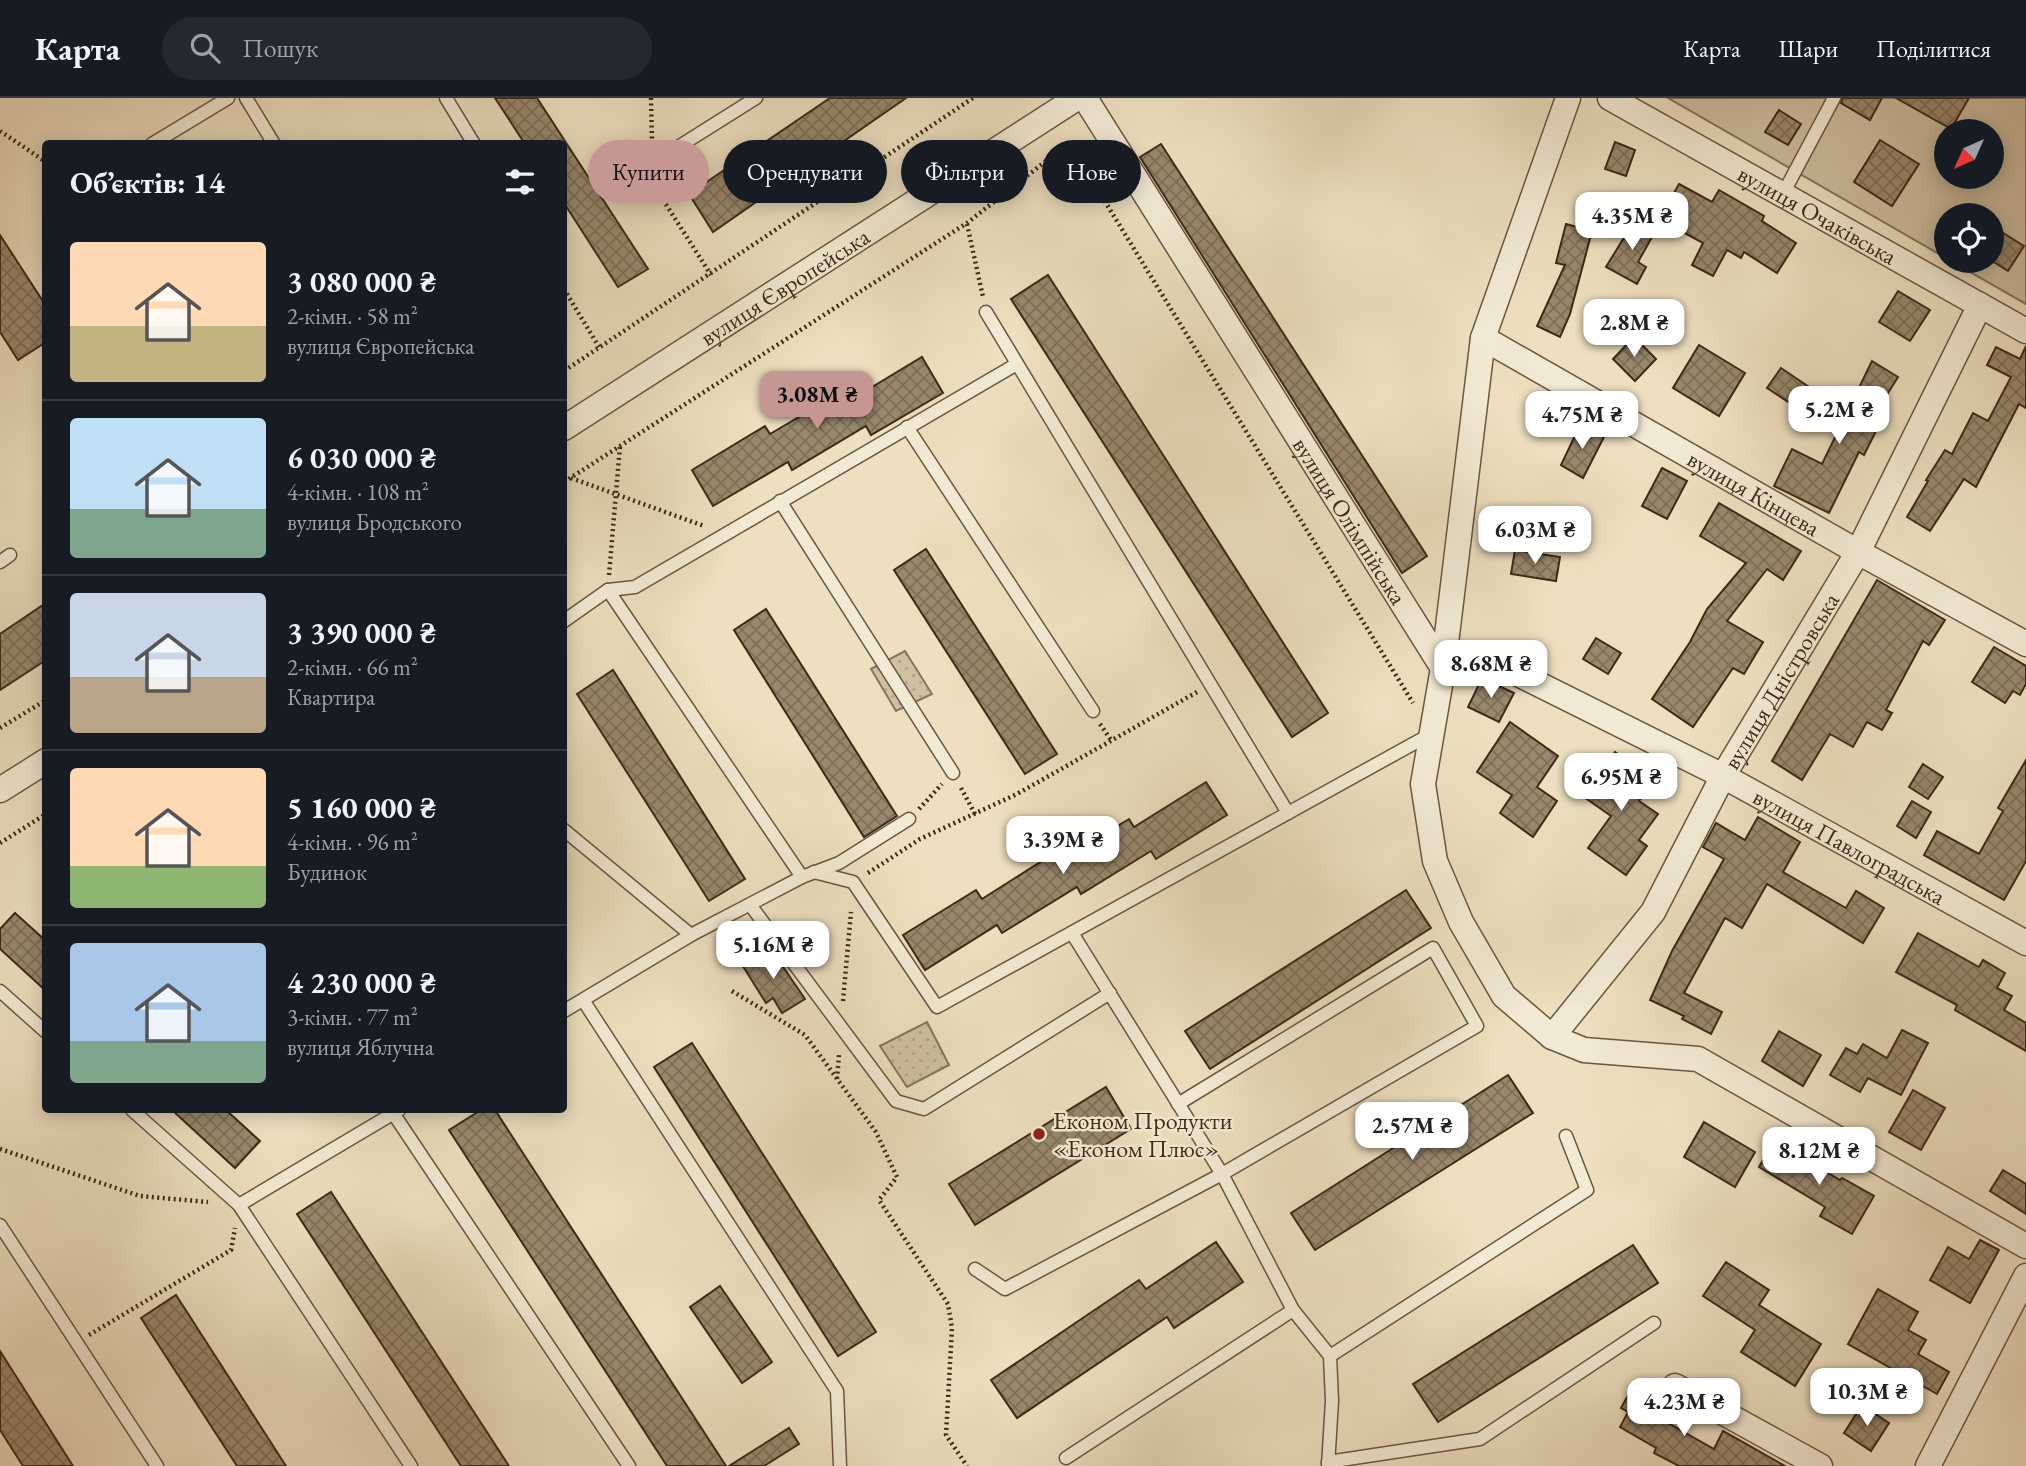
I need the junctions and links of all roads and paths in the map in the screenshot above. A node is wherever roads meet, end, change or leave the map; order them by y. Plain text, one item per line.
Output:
1 (228, 98) edge
2 (246, 98) edge
3 (446, 98) edge
4 (651, 98) edge
5 (756, 98) edge
6 (973, 98) edge
7 (1077, 98) edge
8 (1085, 98) edge
9 (1568, 98) edge
10 (1610, 98) edge
11 (1834, 98) edge
12 (0, 131) edge
13 (159, 140) edge
14 (272, 140) edge
15 (472, 140) edge
16 (689, 140) edge
17 (42, 159) edge
18 (1783, 194) junction
19 (967, 223) junction
20 (711, 275) junction
21 (567, 294) edge
22 (1980, 304) junction
23 (986, 312) joint
24 (2026, 331) edge
25 (1483, 338) junction
26 (599, 347) junction
27 (1017, 364) junction
28 (567, 369) edge
29 (567, 426) edge
30 (906, 427) junction
31 (620, 446) junction
32 (571, 478) junction
33 (567, 480) edge
34 (617, 492) junction
35 (780, 500) junction
36 (725, 533) junction
37 (1857, 552) junction
38 (608, 590) junction
39 (567, 619) edge
40 (2026, 644) edge
41 (1443, 668) junction
42 (1211, 686) junction
43 (42, 702) edge
44 (1093, 711) dead end
45 (0, 728) edge
46 (1432, 734) junction
47 (42, 764) edge
48 (953, 773) junction
49 (1723, 776) junction
50 (0, 790) edge
51 (1288, 813) junction
52 (975, 814) junction
53 (42, 817) edge
54 (909, 819) joint
55 (567, 832) edge
56 (0, 843) edge
57 (808, 875) junction
58 (853, 882) junction
59 (751, 906) junction
60 (1072, 933) junction
61 (691, 935) junction
62 (2026, 943) edge
63 (0, 991) edge
64 (732, 991) dead end
65 (1110, 993) junction
66 (583, 1000) junction
67 (567, 1010) edge
68 (841, 1027) junction
69 (42, 1028) edge
70 (1552, 1037) junction
71 (837, 1079) junction
72 (1178, 1104) junction
73 (135, 1113) edge
74 (392, 1113) edge
75 (396, 1113) edge
76 (1566, 1136) dead end
77 (0, 1149) edge
78 (1222, 1174) junction
79 (239, 1205) junction
80 (0, 1225) edge
81 (2026, 1246) edge
82 (975, 1269) dead end
83 (2026, 1276) edge
84 (1293, 1310) junction
85 (1654, 1323) dead end
86 (76, 1342) junction
87 (1330, 1356) junction
88 (1675, 1386) dead end
89 (1066, 1458) dead end
90 (1328, 1464) edge
91 (157, 1466) edge
92 (411, 1466) edge
93 (629, 1466) edge
94 (840, 1466) edge
95 (967, 1466) edge
96 (1820, 1466) edge
97 (1928, 1466) edge

1 - 13 lane
2 - 14 lane
3 - 15 lane
4 - 20 path
5 - 16 lane
6 - 20 path
7 - 29 street, вулиця Європейська
8 - 41 street, вулиця Олімпійська
9 - 25 street
10 - 18 street, вулиця Очаківська
11 - 18 lane
12 - 17 path
18 - 22 street, вулиця Очаківська
19 - 23 path
19 - 31 path
19 - 46 path
20 - 26 path
21 - 26 path
22 - 24 street, вулиця Очаківська
22 - 37 street, вулиця Дністровська
23 - 27 lane
25 - 37 street, вулиця Кінцева
25 - 41 street
26 - 28 path
27 - 30 lane
27 - 42 lane
30 - 35 lane
30 - 44 lane
31 - 32 path
31 - 34 path
32 - 33 path
32 - 34 path
34 - 36 path
34 - 38 path
35 - 36 lane
35 - 48 lane
36 - 38 lane
37 - 40 street, вулиця Кінцева
37 - 49 street, вулиця Дністровська
38 - 39 lane
38 - 57 lane
41 - 46 street
41 - 49 street, вулиця Павлоградська
42 - 51 lane
42 - 52 path
43 - 45 path
46 - 51 lane
46 - 70 street
47 - 50 street
48 - 52 path
48 - 54 path
49 - 62 street, вулиця Павлоградська
49 - 70 street, вулиця Дністровська
51 - 60 lane
52 - 58 path
53 - 56 path
54 - 57 lane
55 - 61 lane
57 - 58 lane
57 - 59 lane
58 - 60 lane
58 - 68 path
59 - 61 lane
59 - 68 lane
60 - 65 lane
61 - 66 lane
63 - 69 lane
64 - 71 path
65 - 68 lane
65 - 72 lane
66 - 67 lane
66 - 94 lane
68 - 71 path
70 - 81 street
71 - 95 path
72 - 78 lane
72 - 78 lane
73 - 79 lane
74 - 79 lane
75 - 93 lane
76 - 87 lane
77 - 79 path
78 - 82 lane
78 - 84 lane
79 - 86 path
79 - 92 lane
80 - 86 lane
83 - 97 street
84 - 87 lane
84 - 89 lane
85 - 90 lane
86 - 91 lane
87 - 90 lane
88 - 96 street

